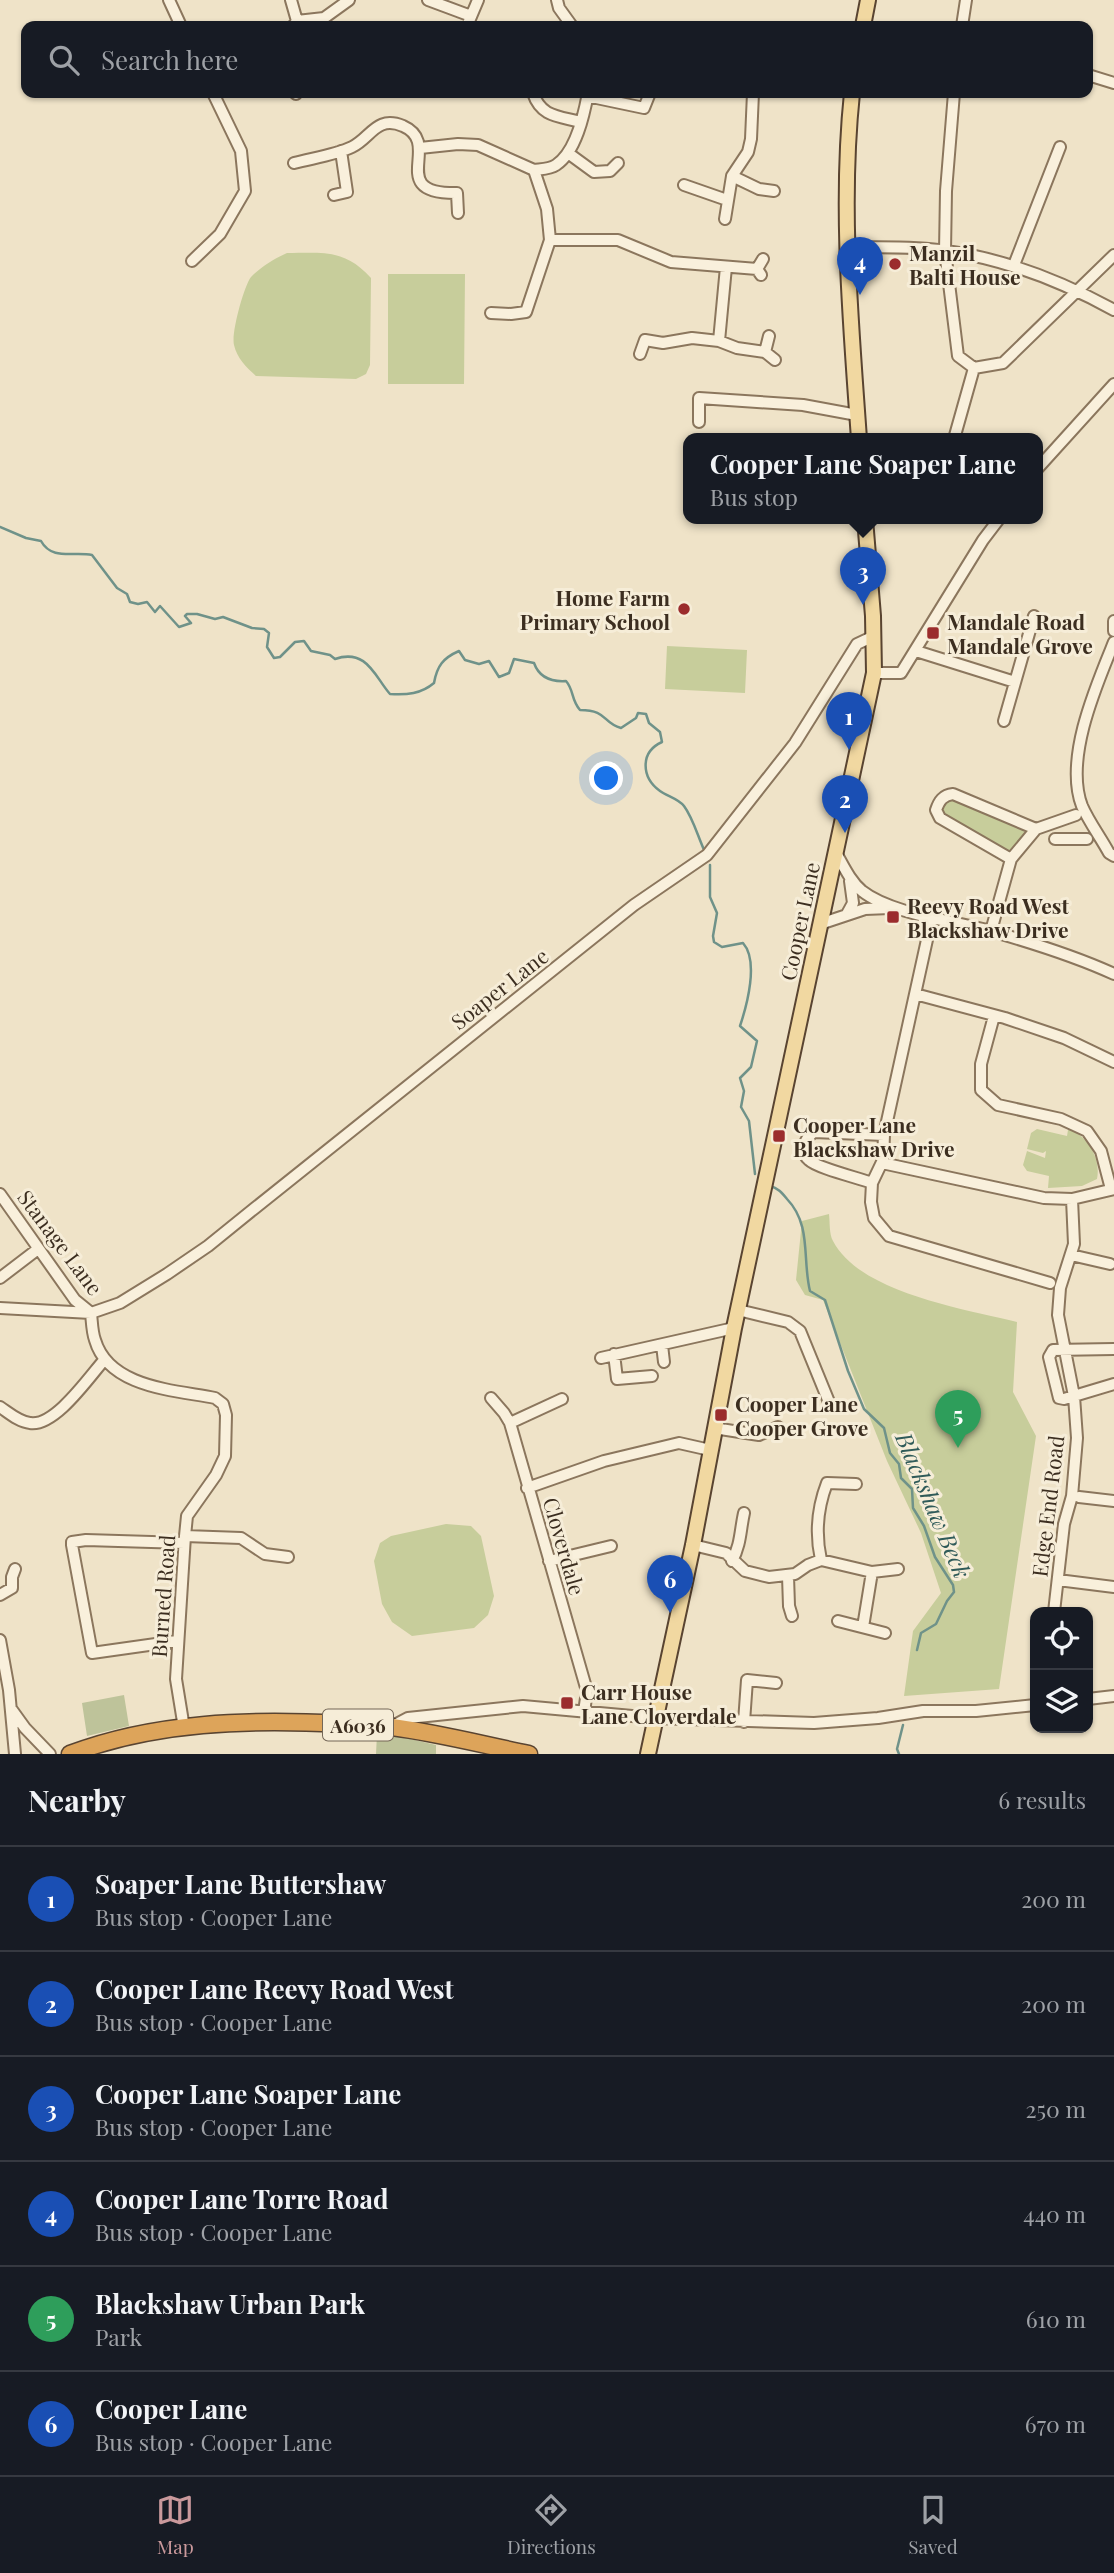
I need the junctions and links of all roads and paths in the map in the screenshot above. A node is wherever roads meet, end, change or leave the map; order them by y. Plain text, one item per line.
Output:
1 (169, 0) edge
2 (291, 0) edge
3 (349, 0) edge
4 (428, 0) edge
5 (478, 0) edge
6 (557, 0) edge
7 (869, 0) edge
8 (966, 0) edge
9 (179, 21) edge
10 (294, 21) edge
11 (310, 21) edge
12 (469, 21) edge
13 (568, 21) edge
14 (864, 21) edge
15 (963, 21) edge
16 (1093, 77) edge
17 (1114, 83) edge
18 (216, 98) edge
19 (534, 98) edge
20 (586, 98) edge
21 (601, 98) edge
22 (649, 98) edge
23 (753, 98) edge
24 (852, 98) edge
25 (954, 98) edge
26 (581, 122) junction
27 (1060, 147) dead end
28 (420, 148) junction
29 (341, 151) junction
30 (568, 153) junction
31 (294, 163) dead end
32 (618, 163) dead end
33 (534, 170) junction
34 (732, 176) junction
35 (684, 185) dead end
36 (774, 191) dead end
37 (334, 195) dead end
38 (727, 200) junction
39 (458, 213) dead end
40 (725, 219) dead end
41 (550, 240) junction
42 (848, 247) junction
43 (945, 251) junction
44 (1114, 254) edge
45 (192, 261) dead end
46 (1014, 265) junction
47 (726, 267) junction
48 (760, 268) dead end
49 (1077, 290) junction
50 (1114, 310) edge
51 (491, 313) dead end
52 (769, 336) dead end
53 (719, 341) junction
54 (765, 352) junction
55 (640, 354) dead end
56 (775, 360) dead end
57 (974, 368) junction
58 (1113, 386) edge
59 (857, 415) junction
60 (699, 422) dead end
61 (858, 433) edge
62 (956, 433) edge
63 (1043, 463) edge
64 (864, 524) edge
65 (995, 524) edge
66 (1034, 617) dead end
67 (1114, 621) edge
68 (1114, 631) edge
69 (873, 636) junction
70 (1114, 642) edge
71 (916, 651) junction
72 (874, 673) junction
73 (1015, 682) junction
74 (1004, 721) dead end
75 (1037, 830) junction
76 (1055, 839) dead end
77 (1070, 839) junction
78 (1087, 839) dead end
79 (835, 851) junction
80 (1114, 856) edge
81 (1011, 859) junction
82 (848, 875) junction
83 (897, 907) junction
84 (846, 914) junction
85 (932, 917) junction
86 (820, 924) junction
87 (991, 931) junction
88 (1114, 974) edge
89 (915, 994) junction
90 (994, 1016) junction
91 (1114, 1062) edge
92 (884, 1135) junction
93 (882, 1163) junction
94 (872, 1183) junction
95 (1113, 1189) edge
96 (0, 1194) edge
97 (1072, 1199) junction
98 (38, 1249) junction
99 (1071, 1255) junction
100 (1110, 1264) dead end
101 (0, 1278) edge
102 (1050, 1283) dead end
103 (0, 1308) edge
104 (738, 1310) junction
105 (91, 1313) junction
106 (734, 1328) junction
107 (662, 1345) junction
108 (1114, 1349) edge
109 (1066, 1350) junction
110 (614, 1354) junction
111 (601, 1358) dead end
112 (105, 1359) junction
113 (664, 1362) dead end
114 (652, 1376) dead end
115 (1114, 1384) edge
116 (1074, 1396) junction
117 (491, 1398) dead end
118 (562, 1399) dead end
119 (829, 1402) dead end
120 (0, 1408) edge
121 (510, 1423) junction
122 (714, 1427) junction
123 (778, 1427) dead end
124 (710, 1450) junction
125 (856, 1484) dead end
126 (527, 1488) junction
127 (1079, 1497) dead end
128 (1114, 1501) edge
129 (744, 1513) dead end
130 (185, 1540) junction
131 (693, 1545) junction
132 (611, 1546) dead end
133 (288, 1557) dead end
134 (821, 1560) junction
135 (549, 1561) junction
136 (732, 1561) junction
137 (15, 1569) dead end
138 (898, 1569) dead end
139 (872, 1572) junction
140 (788, 1576) junction
141 (1058, 1580) junction
142 (1114, 1587) edge
143 (0, 1595) edge
144 (1055, 1607) edge
145 (792, 1616) dead end
146 (838, 1621) dead end
147 (863, 1628) junction
148 (886, 1633) dead end
149 (0, 1640) edge
150 (177, 1641) junction
151 (776, 1683) dead end
152 (1114, 1696) edge
153 (1093, 1698) edge
154 (1030, 1706) edge
155 (11, 1708) junction
156 (584, 1712) junction
157 (654, 1718) junction
158 (744, 1722) junction
159 (391, 1727) junction
160 (184, 1728) junction
161 (518, 1753) edge
162 (15, 1754) edge
163 (50, 1754) edge
164 (70, 1754) edge
165 (648, 1754) edge

1 - 9 street
2 - 10 street
3 - 11 street
4 - 12 street
5 - 12 street
6 - 13 street
7 - 14 main road
8 - 15 street
16 - 17 street
18 - 45 street
19 - 26 street
20 - 26 street
21 - 22 street
23 - 34 street
24 - 42 main road
25 - 43 street
26 - 30 street
27 - 46 street
28 - 29 street
28 - 33 street
28 - 39 street
29 - 31 street
29 - 37 street
30 - 32 street
30 - 33 street
33 - 41 street
34 - 36 street
34 - 38 street
35 - 38 street
38 - 40 street
41 - 47 street
41 - 51 street
42 - 43 street
42 - 59 main road
43 - 46 street
43 - 57 street
44 - 49 street
46 - 49 street
47 - 48 street
47 - 53 street
49 - 50 street
49 - 57 street
52 - 54 street
53 - 54 street
53 - 55 street
54 - 56 street
57 - 62 street
58 - 63 street
59 - 60 street
59 - 61 main road
64 - 69 main road, Cooper Lane
65 - 71 street
66 - 73 street
67 - 68 street
69 - 72 main road, Cooper Lane
69 - 105 street, Soaper Lane
70 - 80 street
71 - 72 street
71 - 73 street
72 - 79 main road, Cooper Lane
73 - 74 street
75 - 77 street
75 - 81 street
75 - 81 street
76 - 77 street
77 - 78 street
79 - 82 street
79 - 86 main road, Cooper Lane
81 - 87 street
82 - 83 street
82 - 84 street
83 - 84 street
83 - 85 street
84 - 86 street
85 - 87 street
85 - 89 street
86 - 104 main road, Cooper Lane
87 - 88 street
89 - 90 street
89 - 92 street
90 - 91 street
90 - 95 street
92 - 93 street
92 - 94 street
93 - 94 street
93 - 97 street
94 - 102 street
95 - 97 street
96 - 98 street, Stanage Lane
97 - 99 street, Edge End Road
98 - 101 street
98 - 105 street, Stanage Lane
99 - 100 street
99 - 109 street, Edge End Road
103 - 105 street
104 - 106 main road, Cooper Lane
104 - 119 street
105 - 112 street
106 - 107 street
106 - 122 main road, Cooper Lane
107 - 110 street
107 - 113 street
108 - 109 street
109 - 116 street, Edge End Road
109 - 116 street
110 - 111 street
110 - 114 street
112 - 120 street
112 - 130 street, Burned Road
115 - 116 street
116 - 141 street, Edge End Road
117 - 121 street, Cloverdale
118 - 121 street
121 - 126 street, Cloverdale
122 - 123 street
122 - 124 main road, Cooper Lane
124 - 126 street
124 - 131 main road, Cooper Lane
125 - 134 street
126 - 135 street, Cloverdale
127 - 128 street
129 - 136 street
130 - 133 street
130 - 150 street, Burned Road
130 - 150 street
131 - 136 street
131 - 157 main road, Cooper Lane
132 - 135 street
134 - 139 street
134 - 140 street
135 - 156 street, Cloverdale
136 - 140 street
137 - 143 street
138 - 139 street
139 - 147 street
140 - 145 street
141 - 142 street
141 - 144 street, Edge End Road
146 - 147 street
147 - 148 street
149 - 155 street
150 - 160 street, Burned Road
151 - 158 street
152 - 153 street
154 - 158 street
155 - 162 street
155 - 163 street
156 - 157 street
156 - 159 street
157 - 158 street
157 - 165 main road, Cooper Lane
159 - 160 highway, A6036
159 - 161 highway, A6036
160 - 164 highway, A6036

